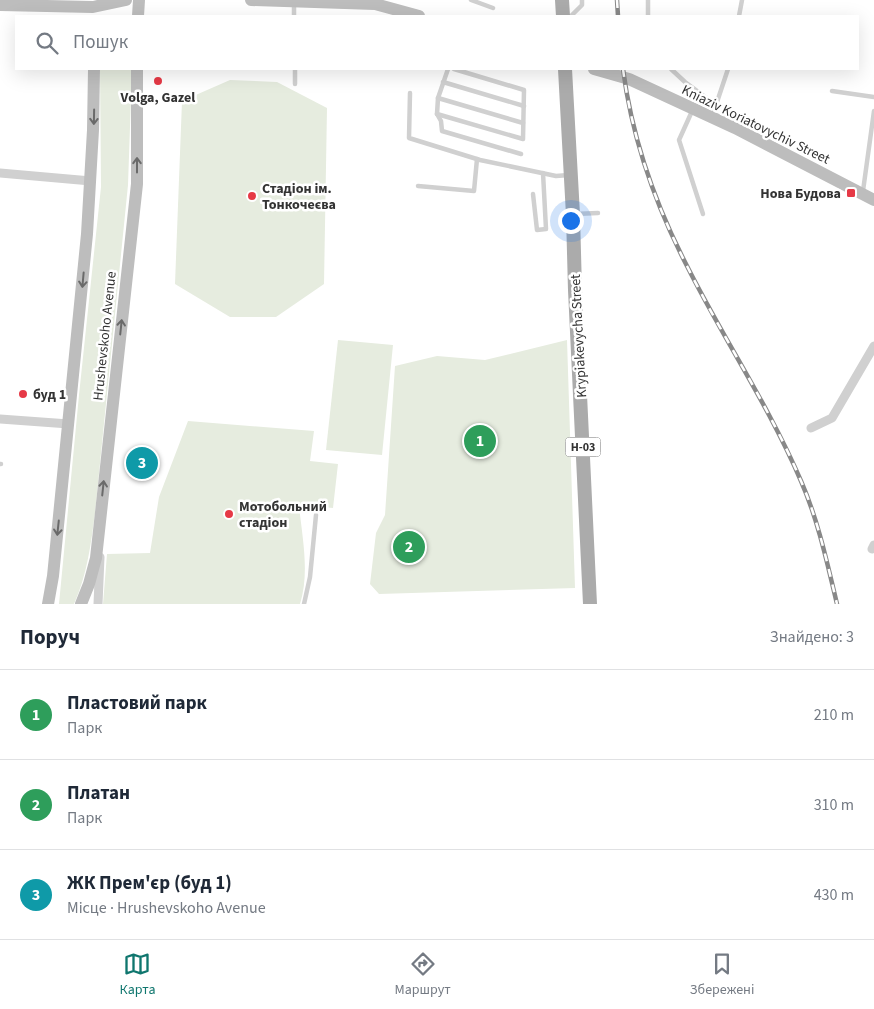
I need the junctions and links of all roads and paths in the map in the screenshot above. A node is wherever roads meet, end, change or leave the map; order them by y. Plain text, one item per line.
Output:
1 (126, 0) edge
2 (139, 0) edge
3 (251, 0) edge
4 (471, 0) edge
5 (562, 0) edge
6 (582, 0) edge
7 (648, 0) edge
8 (742, 0) edge
9 (294, 1) junction
10 (375, 2) edge
11 (0, 4) edge
12 (93, 8) edge
13 (493, 8) dead end
14 (138, 15) edge
15 (294, 15) edge
16 (416, 15) edge
17 (563, 15) edge
18 (571, 15) edge
19 (648, 15) edge
20 (739, 15) edge
21 (94, 70) edge
22 (138, 70) edge
23 (295, 70) edge
24 (448, 70) edge
25 (457, 70) edge
26 (565, 70) edge
27 (597, 70) edge
28 (672, 70) edge
29 (728, 70) edge
30 (443, 82) junction
31 (295, 84) dead end
32 (832, 91) dead end
33 (410, 93) dead end
34 (874, 97) edge
35 (438, 98) junction
36 (716, 105) junction
37 (524, 106) junction
38 (693, 109) junction
39 (874, 111) edge
40 (437, 114) junction
41 (711, 118) junction
42 (523, 123) junction
43 (521, 154) dead end
44 (477, 159) junction
45 (0, 173) edge
46 (543, 173) junction
47 (571, 175) junction
48 (91, 181) junction
49 (418, 186) dead end
50 (533, 194) dead end
51 (862, 194) junction
52 (874, 200) edge
53 (598, 213) dead end
54 (703, 214) dead end
55 (573, 215) junction
56 (874, 346) edge
57 (0, 419) edge
58 (69, 424) junction
59 (811, 428) dead end
60 (316, 515) dead end
61 (100, 520) junction
62 (48, 604) edge
63 (81, 604) edge
64 (98, 604) edge
65 (304, 604) edge
66 (590, 604) edge

1 - 12 main road
2 - 14 main road
3 - 9 main road
4 - 13 lane
5 - 17 main road
6 - 18 lane
7 - 19 lane
8 - 20 lane
9 - 10 main road
9 - 15 lane
10 - 16 main road
11 - 12 main road
21 -> 48 main road, Hrushevskoho Avenue
61 -> 22 main road, Hrushevskoho Avenue
23 - 31 lane
24 - 30 lane
25 - 37 lane
26 - 47 main road, Krypiakevycha Street / Н-03
27 - 38 main road, Kniaziv Koriatovychiv Street
28 - 36 lane
29 - 36 lane
30 - 35 lane
30 - 37 lane
32 - 34 lane
33 - 44 lane
35 - 40 lane
35 - 42 lane
36 - 41 lane
37 - 42 lane
38 - 41 main road, Kniaziv Koriatovychiv Street
38 - 54 lane
39 - 51 lane
40 - 42 lane
40 - 43 lane
41 - 51 main road, Kniaziv Koriatovychiv Street
44 - 46 lane
44 - 49 lane
45 - 48 street
46 - 47 lane
46 - 50 lane
47 - 55 main road, Krypiakevycha Street / Н-03
48 -> 58 main road, Hrushevskoho Avenue
51 - 52 main road, Kniaziv Koriatovychiv Street
53 - 55 lane
55 - 66 main road, Krypiakevycha Street / Н-03
56 - 59 street
57 - 58 street
58 -> 62 main road, Hrushevskoho Avenue
60 - 65 lane
61 - 63 main road, Hrushevskoho Avenue
61 - 64 street

